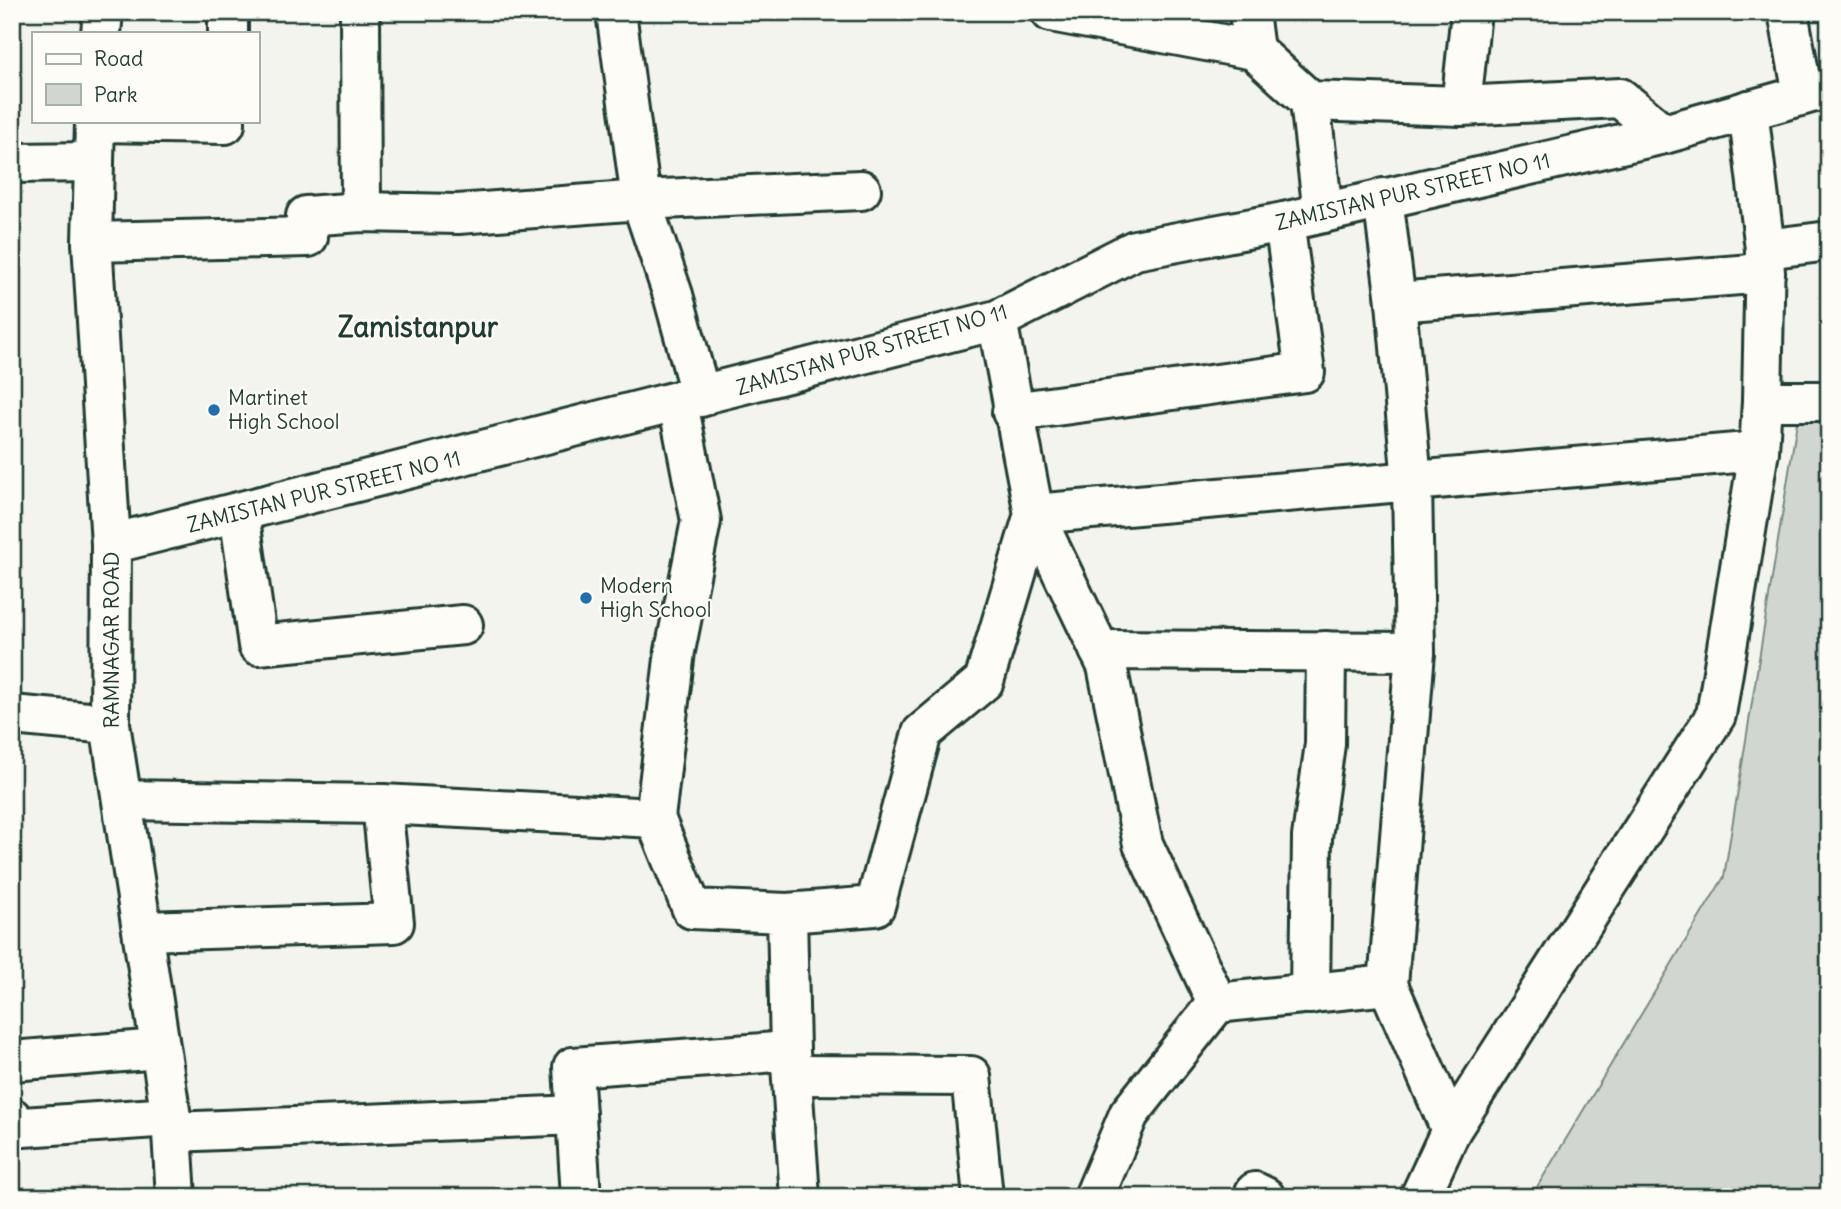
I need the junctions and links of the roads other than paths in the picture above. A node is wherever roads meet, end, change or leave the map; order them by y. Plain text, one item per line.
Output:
1 (103, 12) edge
2 (228, 12) edge
3 (360, 12) edge
4 (615, 12) edge
5 (1051, 12) edge
6 (1249, 12) edge
7 (1471, 12) edge
8 (1788, 12) edge
9 (101, 32) edge
10 (228, 32) edge
11 (1254, 50) junction
12 (1816, 91) edge
13 (1310, 101) junction
14 (1461, 106) junction
15 (1748, 110) junction
16 (95, 122) edge
17 (138, 122) edge
18 (225, 122) edge
19 (1664, 134) junction
20 (94, 162) junction
21 (12, 163) edge
22 (860, 190) dead end
23 (1382, 198) junction
24 (641, 200) junction
25 (361, 212) junction
26 (1323, 213) junction
27 (1284, 222) junction
28 (1829, 241) edge
29 (92, 243) junction
30 (1765, 261) junction
31 (1396, 303) junction
32 (997, 320) junction
33 (689, 400) junction
34 (1762, 401) junction
35 (1829, 401) edge
36 (1012, 411) junction
37 (1759, 452) junction
38 (1412, 482) junction
39 (239, 513) junction
40 (1034, 514) junction
41 (111, 544) junction
42 (463, 625) dead end
43 (1099, 650) junction
44 (1326, 651) junction
45 (1415, 652) junction
46 (12, 715) edge
47 (110, 724) junction
48 (123, 800) junction
49 (382, 804) junction
50 (655, 818) junction
51 (787, 913) junction
52 (144, 931) junction
53 (1388, 985) junction
54 (1310, 994) junction
55 (1217, 1003) junction
56 (159, 1049) junction
57 (12, 1061) edge
58 (791, 1063) junction
59 (576, 1115) junction
60 (12, 1118) edge
61 (172, 1125) junction
62 (1451, 1130) junction
63 (176, 1197) edge
64 (581, 1197) edge
65 (800, 1197) edge
66 (983, 1197) edge
67 (1094, 1197) edge
68 (1420, 1197) edge

1 - 9 street
2 - 10 street
3 - 25 street
4 - 24 street
5 - 11 street
6 - 11 street
7 - 14 street
8 - 12 street
11 - 13 street
12 - 15 street, ZAMISTAN PUR STREET NO 11
13 - 14 street
13 - 26 street
14 - 19 street
15 - 19 street, ZAMISTAN PUR STREET NO 11
15 - 30 street
16 - 20 street, RAMNAGAR ROAD
17 - 18 street
19 - 23 street, ZAMISTAN PUR STREET NO 11
20 - 21 street
20 - 29 street, RAMNAGAR ROAD
22 - 24 street
23 - 26 street, ZAMISTAN PUR STREET NO 11
23 - 31 street
24 - 25 street
24 - 33 street
25 - 29 street
26 - 27 street, ZAMISTAN PUR STREET NO 11
27 - 32 street, ZAMISTAN PUR STREET NO 11
27 - 36 street
28 - 30 street
29 - 41 street, RAMNAGAR ROAD
30 - 31 street
30 - 34 street
31 - 38 street
32 - 33 street, ZAMISTAN PUR STREET NO 11
32 - 36 street
33 - 39 street, ZAMISTAN PUR STREET NO 11
33 - 50 street
34 - 35 street
34 - 37 street
36 - 40 street
37 - 38 street
37 - 62 street
38 - 40 street
38 - 45 street
39 - 41 street, ZAMISTAN PUR STREET NO 11
39 - 42 street
40 - 43 street
40 - 51 street
41 - 47 street, RAMNAGAR ROAD
43 - 44 street
43 - 55 street
44 - 45 street
44 - 54 street
45 - 53 street
46 - 47 street
47 - 48 street, RAMNAGAR ROAD
48 - 49 street
48 - 52 street, RAMNAGAR ROAD
49 - 50 street
49 - 52 street
50 - 51 street
51 - 58 street
52 - 56 street, RAMNAGAR ROAD
53 - 54 street
53 - 62 street
54 - 55 street
55 - 67 street
56 - 57 street
56 - 61 street, RAMNAGAR ROAD
58 - 59 street
58 - 65 street
58 - 66 street
59 - 61 street
59 - 64 street
60 - 61 street
61 - 63 street, RAMNAGAR ROAD
62 - 68 street

